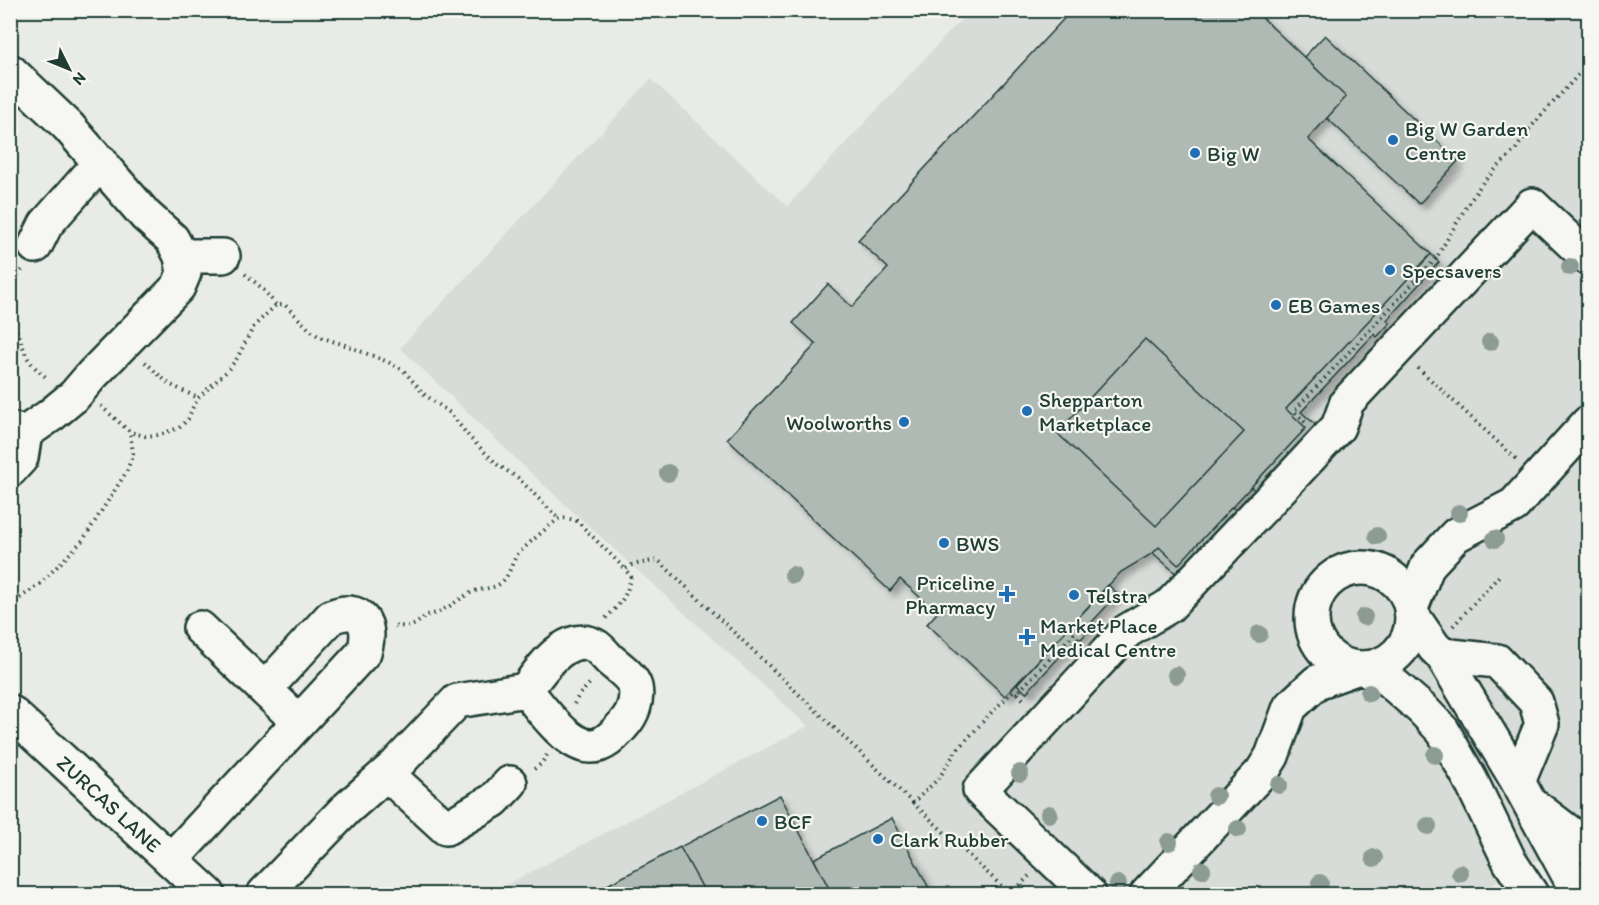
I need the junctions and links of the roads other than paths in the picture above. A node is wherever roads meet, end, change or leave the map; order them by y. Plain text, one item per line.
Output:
1 (12, 76) edge
2 (101, 162) junction
3 (35, 246) dead end
4 (181, 256) junction
5 (222, 256) road end
6 (1588, 258) edge
7 (1588, 423) edge
8 (18, 431) edge
9 (10, 470) edge
10 (1412, 612) junction
11 (200, 628) dead end
12 (1442, 655) junction
13 (1360, 668) junction
14 (265, 690) junction
15 (526, 690) junction
16 (10, 712) edge
17 (299, 722) junction
18 (387, 774) junction
19 (510, 783) road end
20 (1524, 793) junction
21 (1588, 847) edge
22 (171, 860) junction
23 (208, 894) edge
24 (264, 894) edge
25 (1089, 894) edge
26 (1147, 894) edge
27 (1531, 894) edge
28 (1579, 894) edge

1 - 2 street
2 - 3 street
2 - 4 street
4 - 5 street
4 - 8 street
6 - 25 street
7 - 10 street
8 - 9 street
10 - 12 street
10 - 13 street
10 - 13 street
11 - 14 street
12 - 20 street
12 - 20 street
13 - 26 street
13 - 27 street
14 - 17 street
14 - 17 street
15 - 15 street
15 - 18 street
16 - 22 street, ZURCAS LANE
17 - 22 street
18 - 19 street
18 - 24 street
20 - 21 street
20 - 28 street
22 - 23 street, ZURCAS LANE

